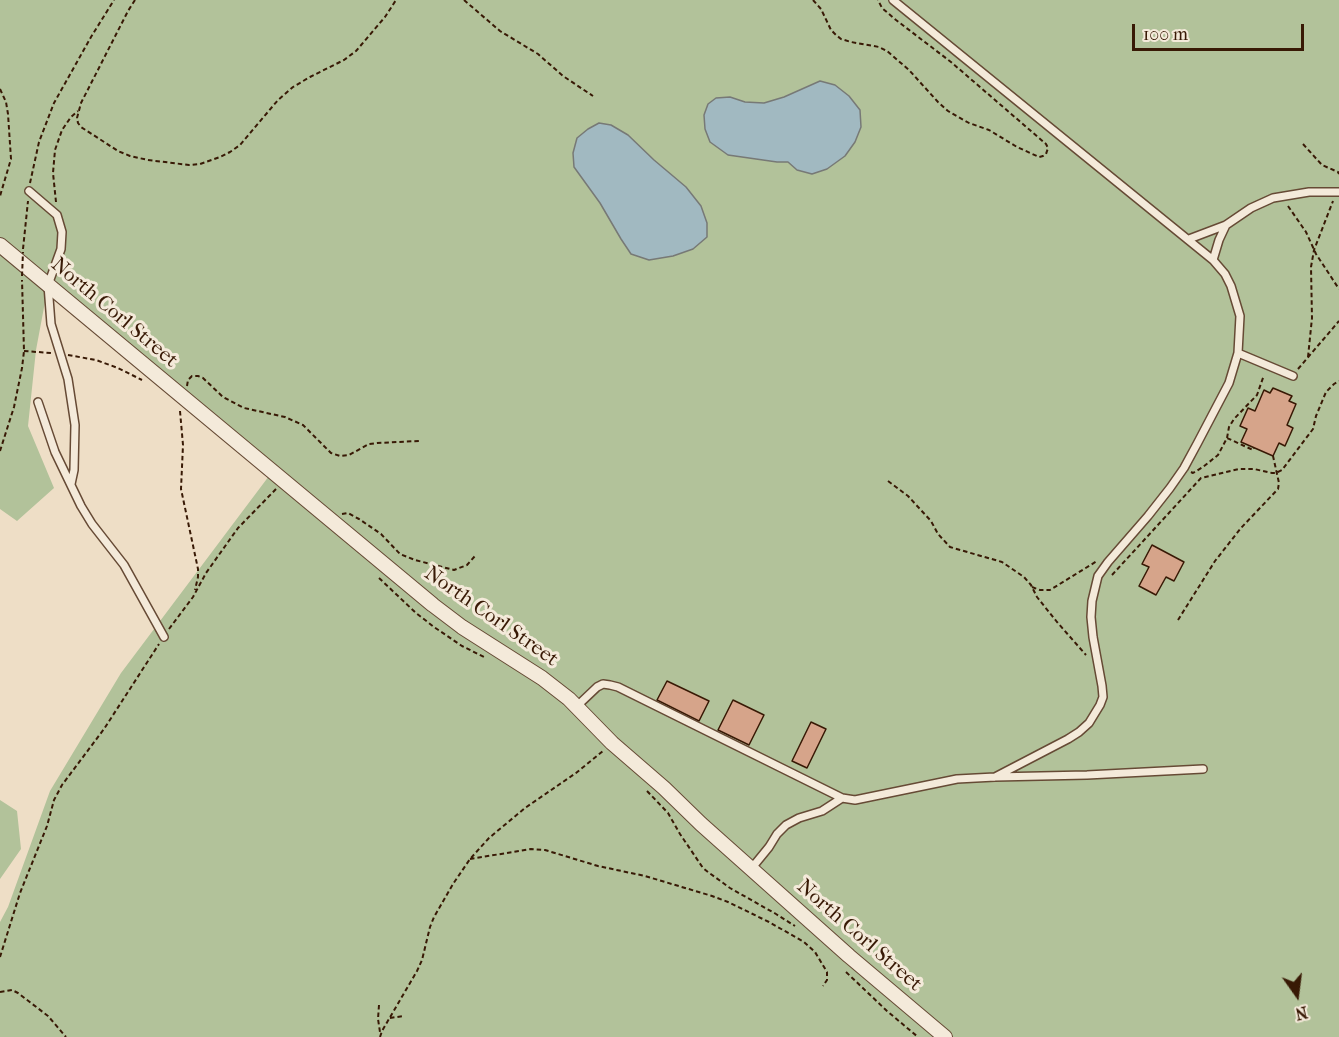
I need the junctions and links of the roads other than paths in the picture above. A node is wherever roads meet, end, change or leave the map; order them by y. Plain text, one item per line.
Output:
1 (893, 0) edge
2 (29, 191) road end
3 (1338, 191) edge
4 (1226, 225) junction
5 (1189, 239) junction
6 (0, 245) edge
7 (1213, 260) junction
8 (48, 285) junction
9 (1238, 353) junction
10 (1293, 376) road end
11 (38, 402) dead end
12 (70, 484) junction
13 (164, 637) road end
14 (577, 706) junction
15 (1203, 769) dead end
16 (995, 777) junction
17 (842, 798) junction
18 (751, 869) junction
19 (945, 1037) edge

1 - 5 lane
2 - 8 lane
3 - 4 lane
4 - 5 lane
4 - 7 lane
5 - 7 lane
6 - 8 street, North Corl Street
7 - 9 lane
8 - 12 lane
8 - 14 street, North Corl Street
9 - 10 lane
9 - 16 lane
11 - 12 lane
12 - 13 lane
14 - 17 lane
14 - 18 street, North Corl Street
15 - 16 lane
16 - 17 lane
17 - 18 lane
18 - 19 street, North Corl Street

